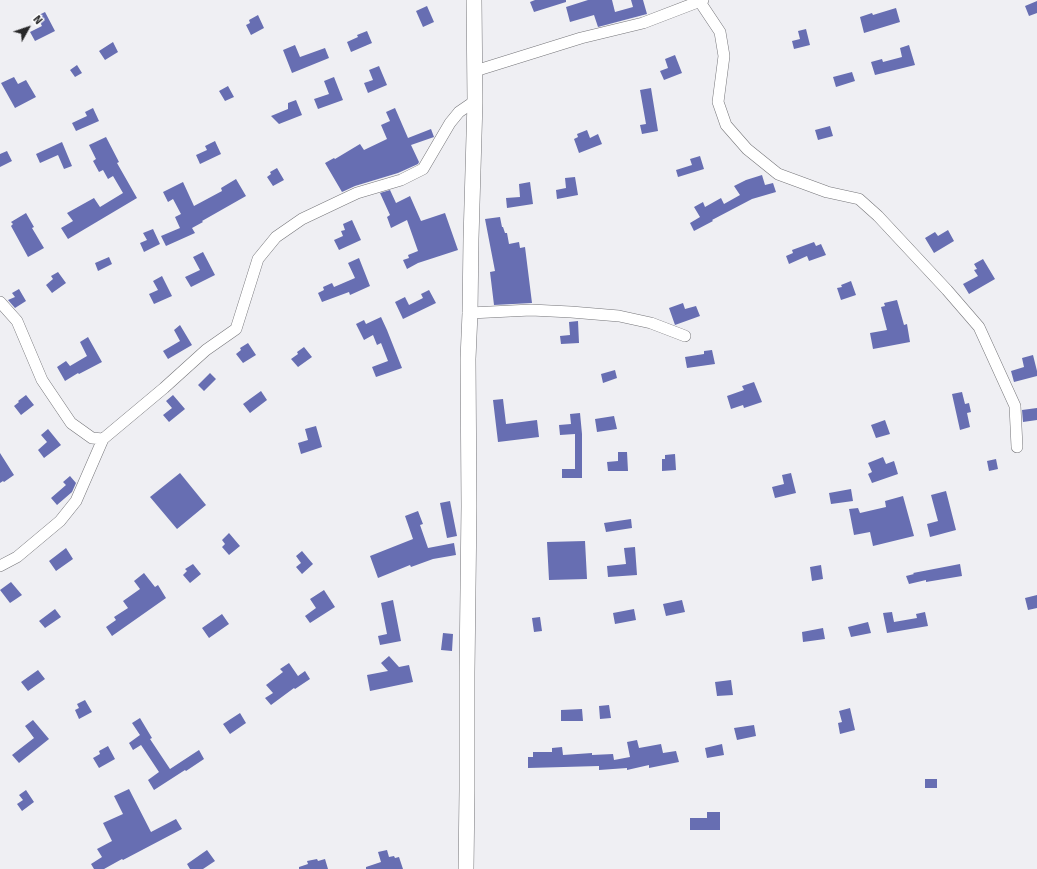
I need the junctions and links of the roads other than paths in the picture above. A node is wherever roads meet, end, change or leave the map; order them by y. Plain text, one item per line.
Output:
1 (474, 0) edge
2 (701, 1) edge
3 (475, 71) junction
4 (475, 101) junction
5 (0, 302) edge
6 (470, 313) junction
7 (685, 336) dead end
8 (103, 440) junction
9 (1016, 447) dead end
10 (0, 566) edge
11 (466, 869) edge

1 - 3 street
2 - 3 street
2 - 9 street
3 - 4 street
4 - 6 street
4 - 8 street
5 - 8 street
6 - 7 street
6 - 11 street
8 - 10 street

